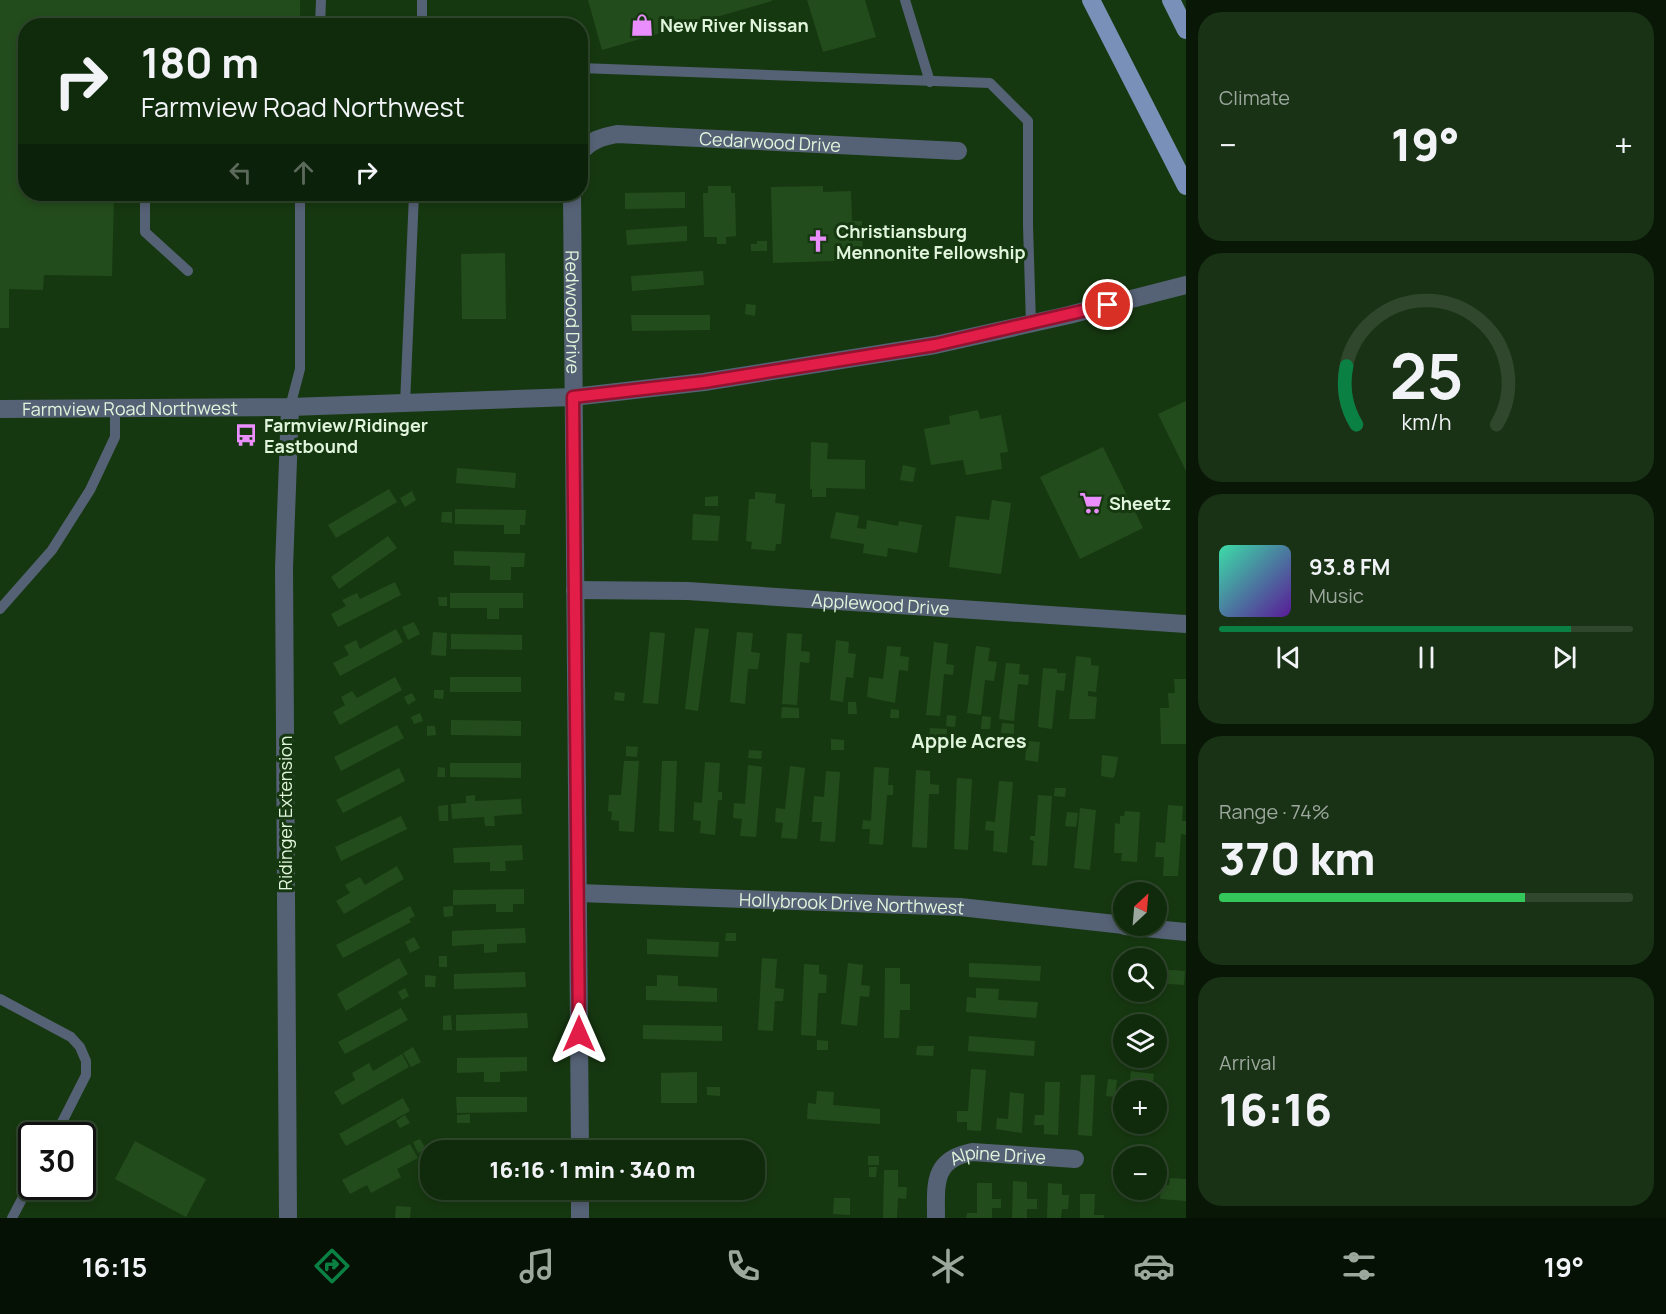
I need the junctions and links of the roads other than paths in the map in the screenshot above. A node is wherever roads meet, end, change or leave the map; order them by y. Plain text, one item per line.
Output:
1 (321, 0) edge
2 (422, 0) edge
3 (905, 0) edge
4 (1090, 0) edge
5 (1171, 0) edge
6 (320, 18) edge
7 (422, 18) edge
8 (1186, 30) edge
9 (588, 68) edge
10 (930, 82) junction
11 (588, 145) edge
12 (958, 152) dead end
13 (1186, 186) edge
14 (145, 201) edge
15 (300, 201) edge
16 (414, 201) edge
17 (572, 201) edge
18 (188, 271) dead end
19 (1186, 285) edge
20 (1031, 324) junction
21 (573, 397) junction
22 (405, 404) junction
23 (290, 407) junction
24 (0, 409) edge
25 (116, 409) junction
26 (575, 590) junction
27 (0, 609) edge
28 (1186, 624) edge
29 (579, 893) junction
30 (1113, 924) edge
31 (1167, 930) edge
32 (1186, 932) edge
33 (0, 999) edge
34 (62, 1122) edge
35 (580, 1140) edge
36 (1075, 1159) dead end
37 (21, 1200) edge
38 (580, 1200) edge
39 (12, 1218) edge
40 (288, 1218) edge
41 (580, 1218) edge
42 (936, 1218) edge

1 - 6 lane
2 - 7 lane
3 - 10 lane
4 - 13 main road
5 - 8 main road
9 - 10 lane
10 - 20 lane
11 - 12 street, Cedarwood Drive
14 - 18 lane
15 - 23 lane
16 - 22 lane
17 - 21 street, Redwood Drive
19 - 20 street, Farmview Road Northwest
20 - 21 street, Farmview Road Northwest
21 - 22 street, Farmview Road Northwest
21 - 26 street, Redwood Drive
22 - 23 street, Farmview Road Northwest
23 - 25 street, Farmview Road Northwest
23 - 40 street, Ridinger Extension
24 - 25 street, Farmview Road Northwest
25 - 27 lane
26 - 28 street, Applewood Drive
26 - 29 street, Redwood Drive
29 - 30 street, Hollybrook Drive Northwest
29 - 35 street, Redwood Drive
31 - 32 street, Hollybrook Drive Northwest
33 - 34 lane
36 - 42 street, Alpine Drive
37 - 39 lane
38 - 41 street

